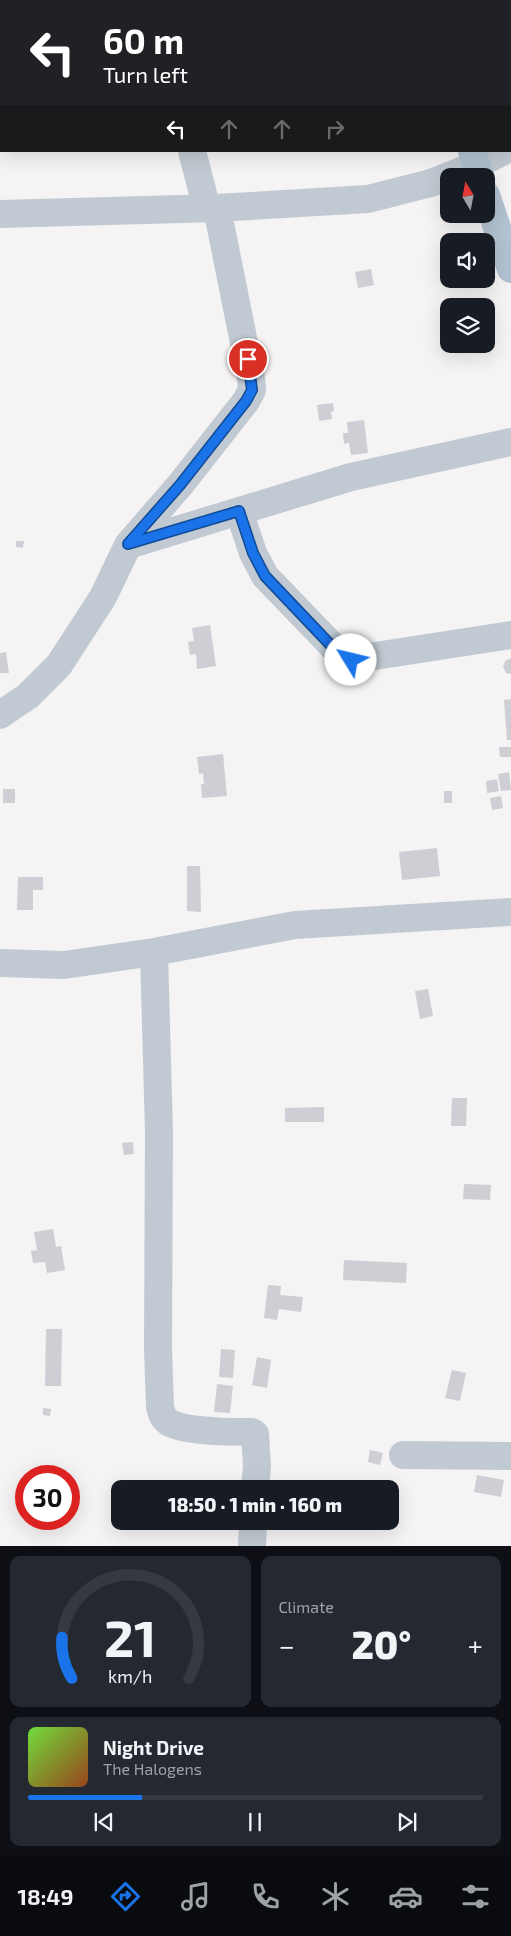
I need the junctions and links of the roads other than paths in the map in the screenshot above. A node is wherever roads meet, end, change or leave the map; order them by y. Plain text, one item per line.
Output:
1 (192, 152) edge
2 (502, 152) edge
3 (476, 164) edge
4 (212, 209) junction
5 (0, 214) edge
6 (495, 222) edge
7 (511, 269) edge
8 (511, 442) edge
9 (239, 511) junction
10 (128, 544) junction
11 (511, 635) edge
12 (0, 715) edge
13 (511, 912) edge
14 (154, 952) junction
15 (0, 963) edge
16 (403, 1455) dead end
17 (511, 1456) edge
18 (256, 1480) edge
19 (253, 1530) edge
20 (252, 1546) edge

1 - 4 street
2 - 3 street
3 - 4 street
4 - 5 street
4 - 10 street
6 - 7 main road
8 - 9 street
9 - 10 street
9 - 11 street
10 - 12 street
13 - 14 street
14 - 15 street
14 - 18 street
16 - 17 street
19 - 20 street

